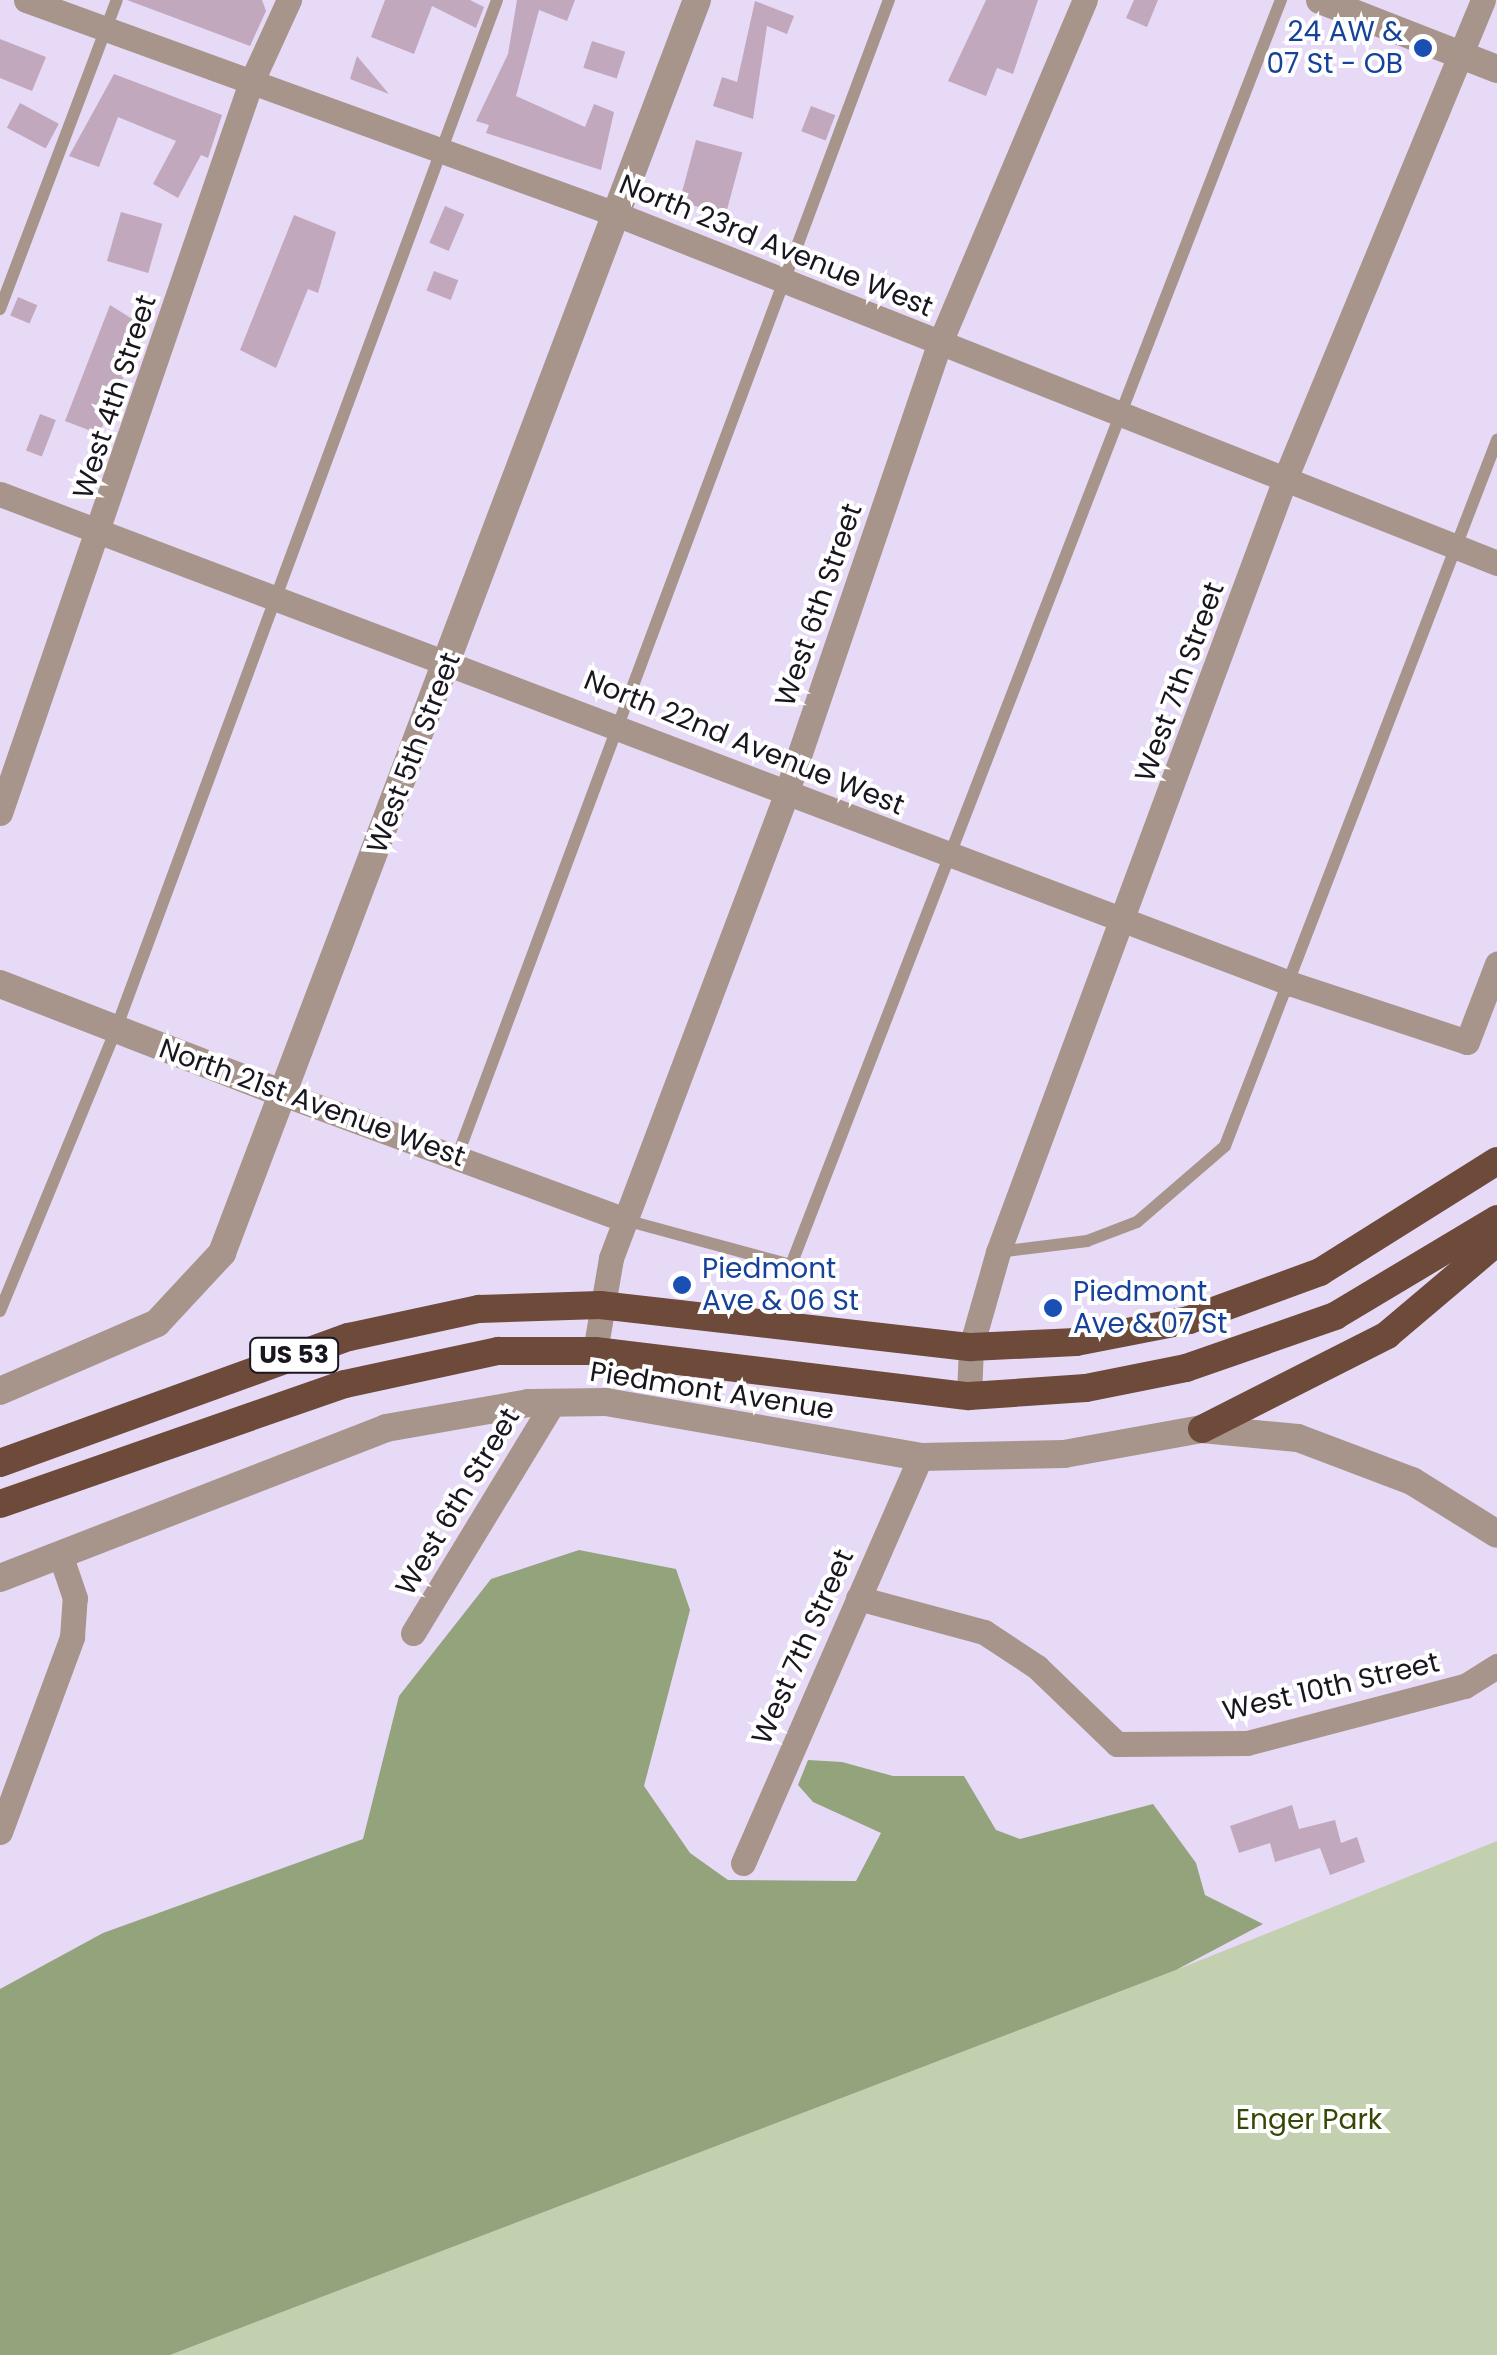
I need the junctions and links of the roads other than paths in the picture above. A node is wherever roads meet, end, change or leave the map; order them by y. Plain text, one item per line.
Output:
1 (26, 0) edge
2 (117, 0) edge
3 (289, 0) edge
4 (497, 0) edge
5 (697, 0) edge
6 (889, 0) edge
7 (1085, 0) edge
8 (1281, 0) edge
9 (1320, 0) edge
10 (1483, 0) edge
11 (106, 30) junction
12 (1464, 54) junction
13 (1497, 68) edge
14 (250, 85) junction
15 (442, 151) junction
16 (616, 214) junction
17 (784, 281) junction
18 (0, 308) edge
19 (939, 345) junction
20 (1118, 414) junction
21 (1497, 440) edge
22 (1286, 479) junction
23 (0, 494) edge
24 (103, 530) junction
25 (1456, 546) junction
26 (1497, 562) edge
27 (274, 593) junction
28 (450, 658) junction
29 (613, 723) junction
30 (787, 792) junction
31 (0, 814) edge
32 (950, 857) junction
33 (1126, 920) junction
34 (1497, 964) edge
35 (0, 984) edge
36 (1292, 984) junction
37 (116, 1029) junction
38 (286, 1095) junction
39 (457, 1157) junction
40 (1497, 1161) edge
41 (1497, 1219) edge
42 (626, 1220) junction
43 (1497, 1242) edge
44 (998, 1252) junction
45 (600, 1305) junction
46 (0, 1311) edge
47 (970, 1347) junction
48 (595, 1351) junction
49 (0, 1391) edge
50 (969, 1396) junction
51 (553, 1403) junction
52 (1202, 1429) junction
53 (920, 1457) junction
54 (0, 1463) edge
55 (0, 1504) edge
56 (1497, 1534) edge
57 (60, 1554) junction
58 (0, 1578) edge
59 (858, 1598) junction
60 (413, 1633) dead end
61 (1497, 1666) edge
62 (0, 1832) edge
63 (743, 1863) dead end

1 - 11 street, North 23rd Avenue West
2 - 11 lane
3 - 14 street, West 4th Street
4 - 15 lane
5 - 16 street, West 5th Street
6 - 17 lane
7 - 19 street, West 6th Street
8 - 20 lane
9 - 12 street
10 - 12 street, West 7th Street
11 - 14 street, North 23rd Avenue West
11 - 18 lane
12 - 13 street
12 - 22 street, West 7th Street
14 - 15 street, North 23rd Avenue West
14 - 24 street, West 4th Street
15 - 16 street, North 23rd Avenue West
15 - 27 lane
16 - 17 street, North 23rd Avenue West
16 - 28 street, West 5th Street
17 - 19 street, North 23rd Avenue West
17 - 29 lane
19 - 20 street, North 23rd Avenue West
19 - 30 street, West 6th Street
20 - 22 street, North 23rd Avenue West
20 - 32 lane
21 - 25 lane
22 - 25 street, North 23rd Avenue West
22 - 33 street, West 7th Street
23 - 24 street, North 22nd Avenue West
24 - 27 street, North 22nd Avenue West
24 - 31 street, West 4th Street
25 - 26 street, North 23rd Avenue West
25 - 36 lane
27 - 28 street, North 22nd Avenue West
27 - 37 lane
28 - 29 street, North 22nd Avenue West
28 - 38 street, West 5th Street
29 - 30 street, North 22nd Avenue West
29 - 39 lane
30 - 32 street, North 22nd Avenue West
30 - 42 street, West 6th Street
32 - 33 street, North 22nd Avenue West
32 - 42 lane
33 - 36 street, North 22nd Avenue West
33 - 44 street, West 7th Street
34 - 36 street, North 22nd Avenue West
35 - 37 street, North 21st Avenue West
36 - 44 lane
37 - 38 street, North 21st Avenue West
37 - 46 lane
38 - 39 street, North 21st Avenue West
38 - 49 street, West 5th Street
39 - 42 street, North 21st Avenue West
40 - 47 highway, US 53
41 - 50 highway, Piedmont Avenue / US 53
42 - 45 street, West 6th Street
43 - 52 highway
44 - 47 street, West 7th Street
45 - 47 highway, US 53
45 - 48 street, West 6th Street
45 - 54 highway, US 53
47 - 50 street, West 7th Street
48 - 50 highway, Piedmont Avenue / US 53
48 - 55 highway, Piedmont Avenue / US 53
51 - 53 street, Piedmont Avenue
51 - 57 street, Piedmont Avenue
51 - 60 street, West 6th Street
52 - 53 street, Piedmont Avenue
52 - 56 street, Piedmont Avenue
53 - 59 street, West 7th Street
57 - 58 street, Piedmont Avenue
57 - 62 street
59 - 61 street, West 10th Street
59 - 63 street, West 7th Street

